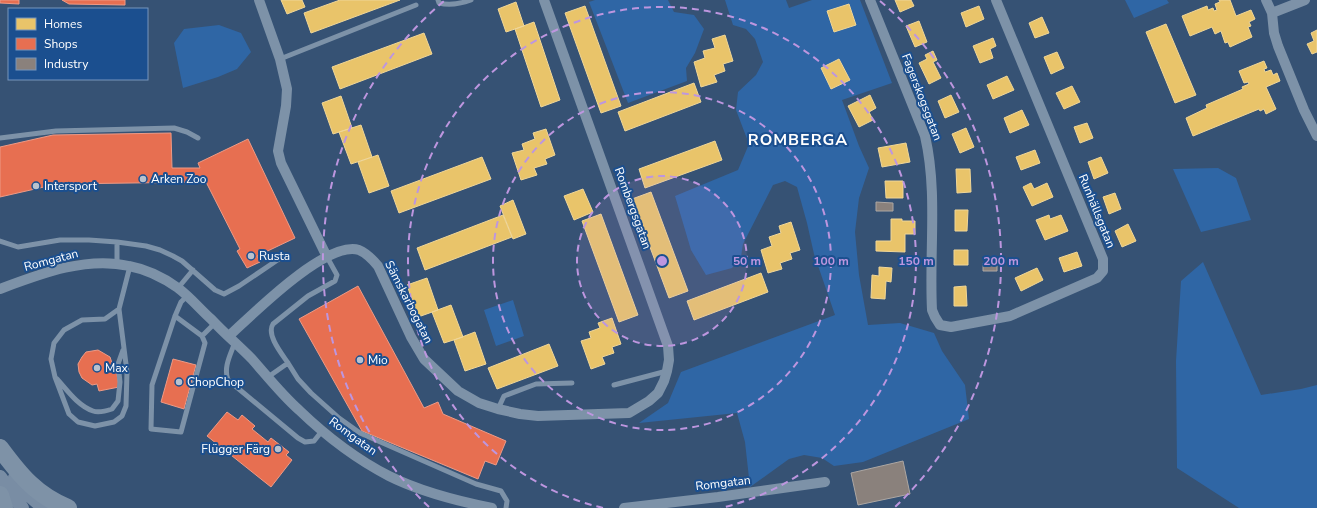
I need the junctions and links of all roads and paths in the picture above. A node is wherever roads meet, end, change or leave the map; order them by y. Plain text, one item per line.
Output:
1 (259, 0) edge
2 (438, 0) edge
3 (471, 0) edge
4 (544, 0) edge
5 (870, 0) edge
6 (996, 0) edge
7 (1266, 0) edge
8 (1305, 0) edge
9 (416, 4) dead end
10 (1272, 13) junction
11 (280, 59) junction
12 (1317, 136) edge
13 (0, 138) edge
14 (198, 138) dead end
15 (0, 241) edge
16 (117, 242) junction
17 (327, 257) junction
18 (279, 259) dead end
19 (117, 264) junction
20 (130, 266) junction
21 (193, 270) junction
22 (178, 288) junction
23 (0, 289) edge
24 (187, 296) junction
25 (120, 309) junction
26 (175, 316) junction
27 (215, 323) junction
28 (940, 324) joint
29 (202, 336) junction
30 (232, 339) junction
31 (124, 348) junction
32 (288, 363) junction
33 (667, 371) junction
34 (55, 377) junction
35 (268, 377) junction
36 (572, 383) dead end
37 (614, 385) dead end
38 (498, 409) junction
39 (629, 413) joint
40 (322, 432) junction
41 (0, 448) edge
42 (0, 477) edge
43 (825, 482) dead end
44 (0, 495) edge
45 (4, 508) edge
46 (22, 508) edge
47 (44, 508) edge
48 (68, 508) edge
49 (492, 508) edge
50 (506, 508) edge
51 (624, 508) edge

1 - 11 street
2 - 3 lane
4 - 33 street, Rombergsgatan
5 - 28 street, Fagerskogsgatan
6 - 28 street, Runhällsgatan
7 - 10 street
8 - 10 street
9 - 11 lane
10 - 12 street
11 - 17 street
13 - 14 lane
15 - 16 lane
16 - 19 lane
16 - 21 lane
17 - 30 street
17 - 32 lane
17 - 38 street, Sämskarbogatan
18 - 21 lane
19 - 20 street, Romgatan
19 - 23 street, Romgatan
20 - 22 street, Romgatan
20 - 25 lane
21 - 22 lane
22 - 24 street, Romgatan
24 - 26 lane
24 - 27 street, Romgatan
25 - 31 lane
25 - 34 lane
26 - 29 lane
26 - 29 lane
27 - 29 lane
27 - 30 street, Romgatan
30 - 35 street, Romgatan
30 - 40 lane
31 - 34 lane
31 - 34 lane
32 - 35 lane
32 - 50 lane
33 - 37 lane
33 - 39 street, Rombergsgatan
35 - 40 street, Romgatan
36 - 38 lane
38 - 39 street, Sämskarbogatan
40 - 49 street, Romgatan
41 - 47 main road
41 - 48 highway
42 - 46 main road
43 - 51 street, Romgatan
44 - 45 highway

